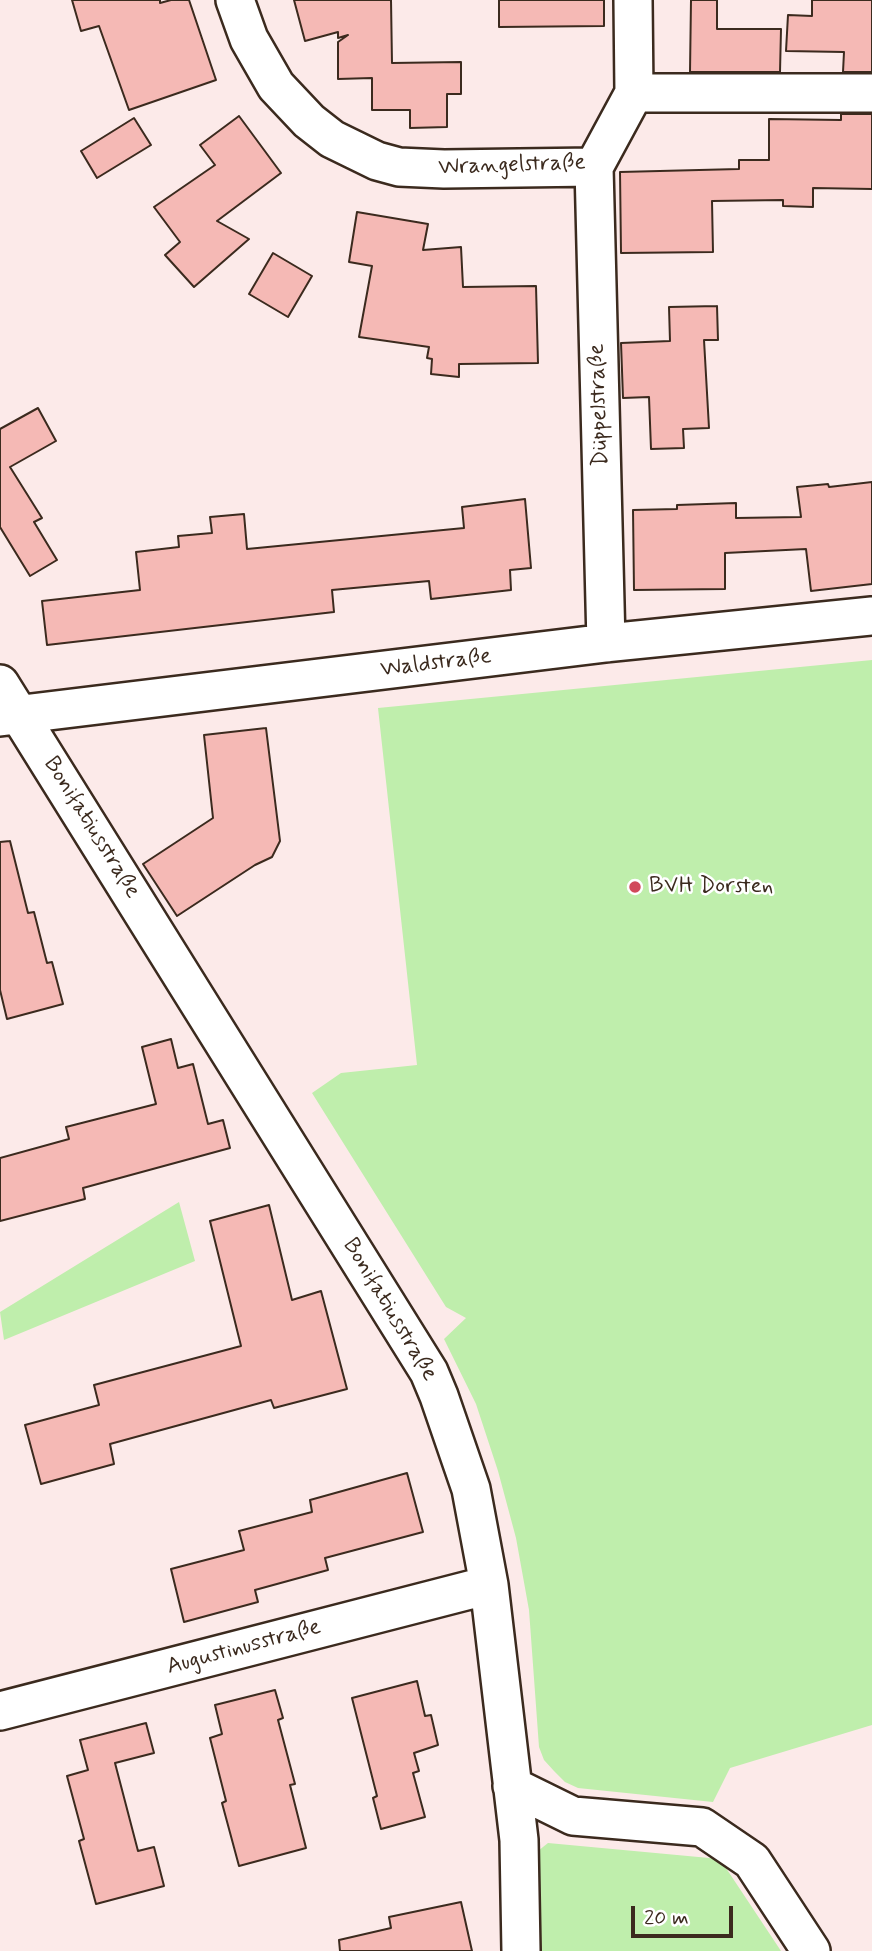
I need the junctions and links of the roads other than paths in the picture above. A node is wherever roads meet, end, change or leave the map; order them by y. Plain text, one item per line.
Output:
1 (235, 0) edge
2 (633, 0) edge
3 (634, 93) junction
4 (872, 93) edge
5 (594, 167) junction
6 (872, 616) edge
7 (606, 643) junction
8 (6, 705) edge
9 (489, 1585) junction
10 (0, 1712) edge
11 (512, 1786) junction
12 (521, 1951) edge
13 (811, 1951) edge

1 - 5 street, Wrangelstraße
2 - 3 street
3 - 4 street
3 - 5 street, Wrangelstraße
5 - 7 street, Düppelstraße
6 - 7 street, Waldstraße
7 - 8 street, Waldstraße
8 - 9 street, Bonifatiusstraße
9 - 10 street, Augustinusstraße
9 - 11 street, Bonifatiusstraße
11 - 12 street, Bonifatiusstraße
11 - 13 street

